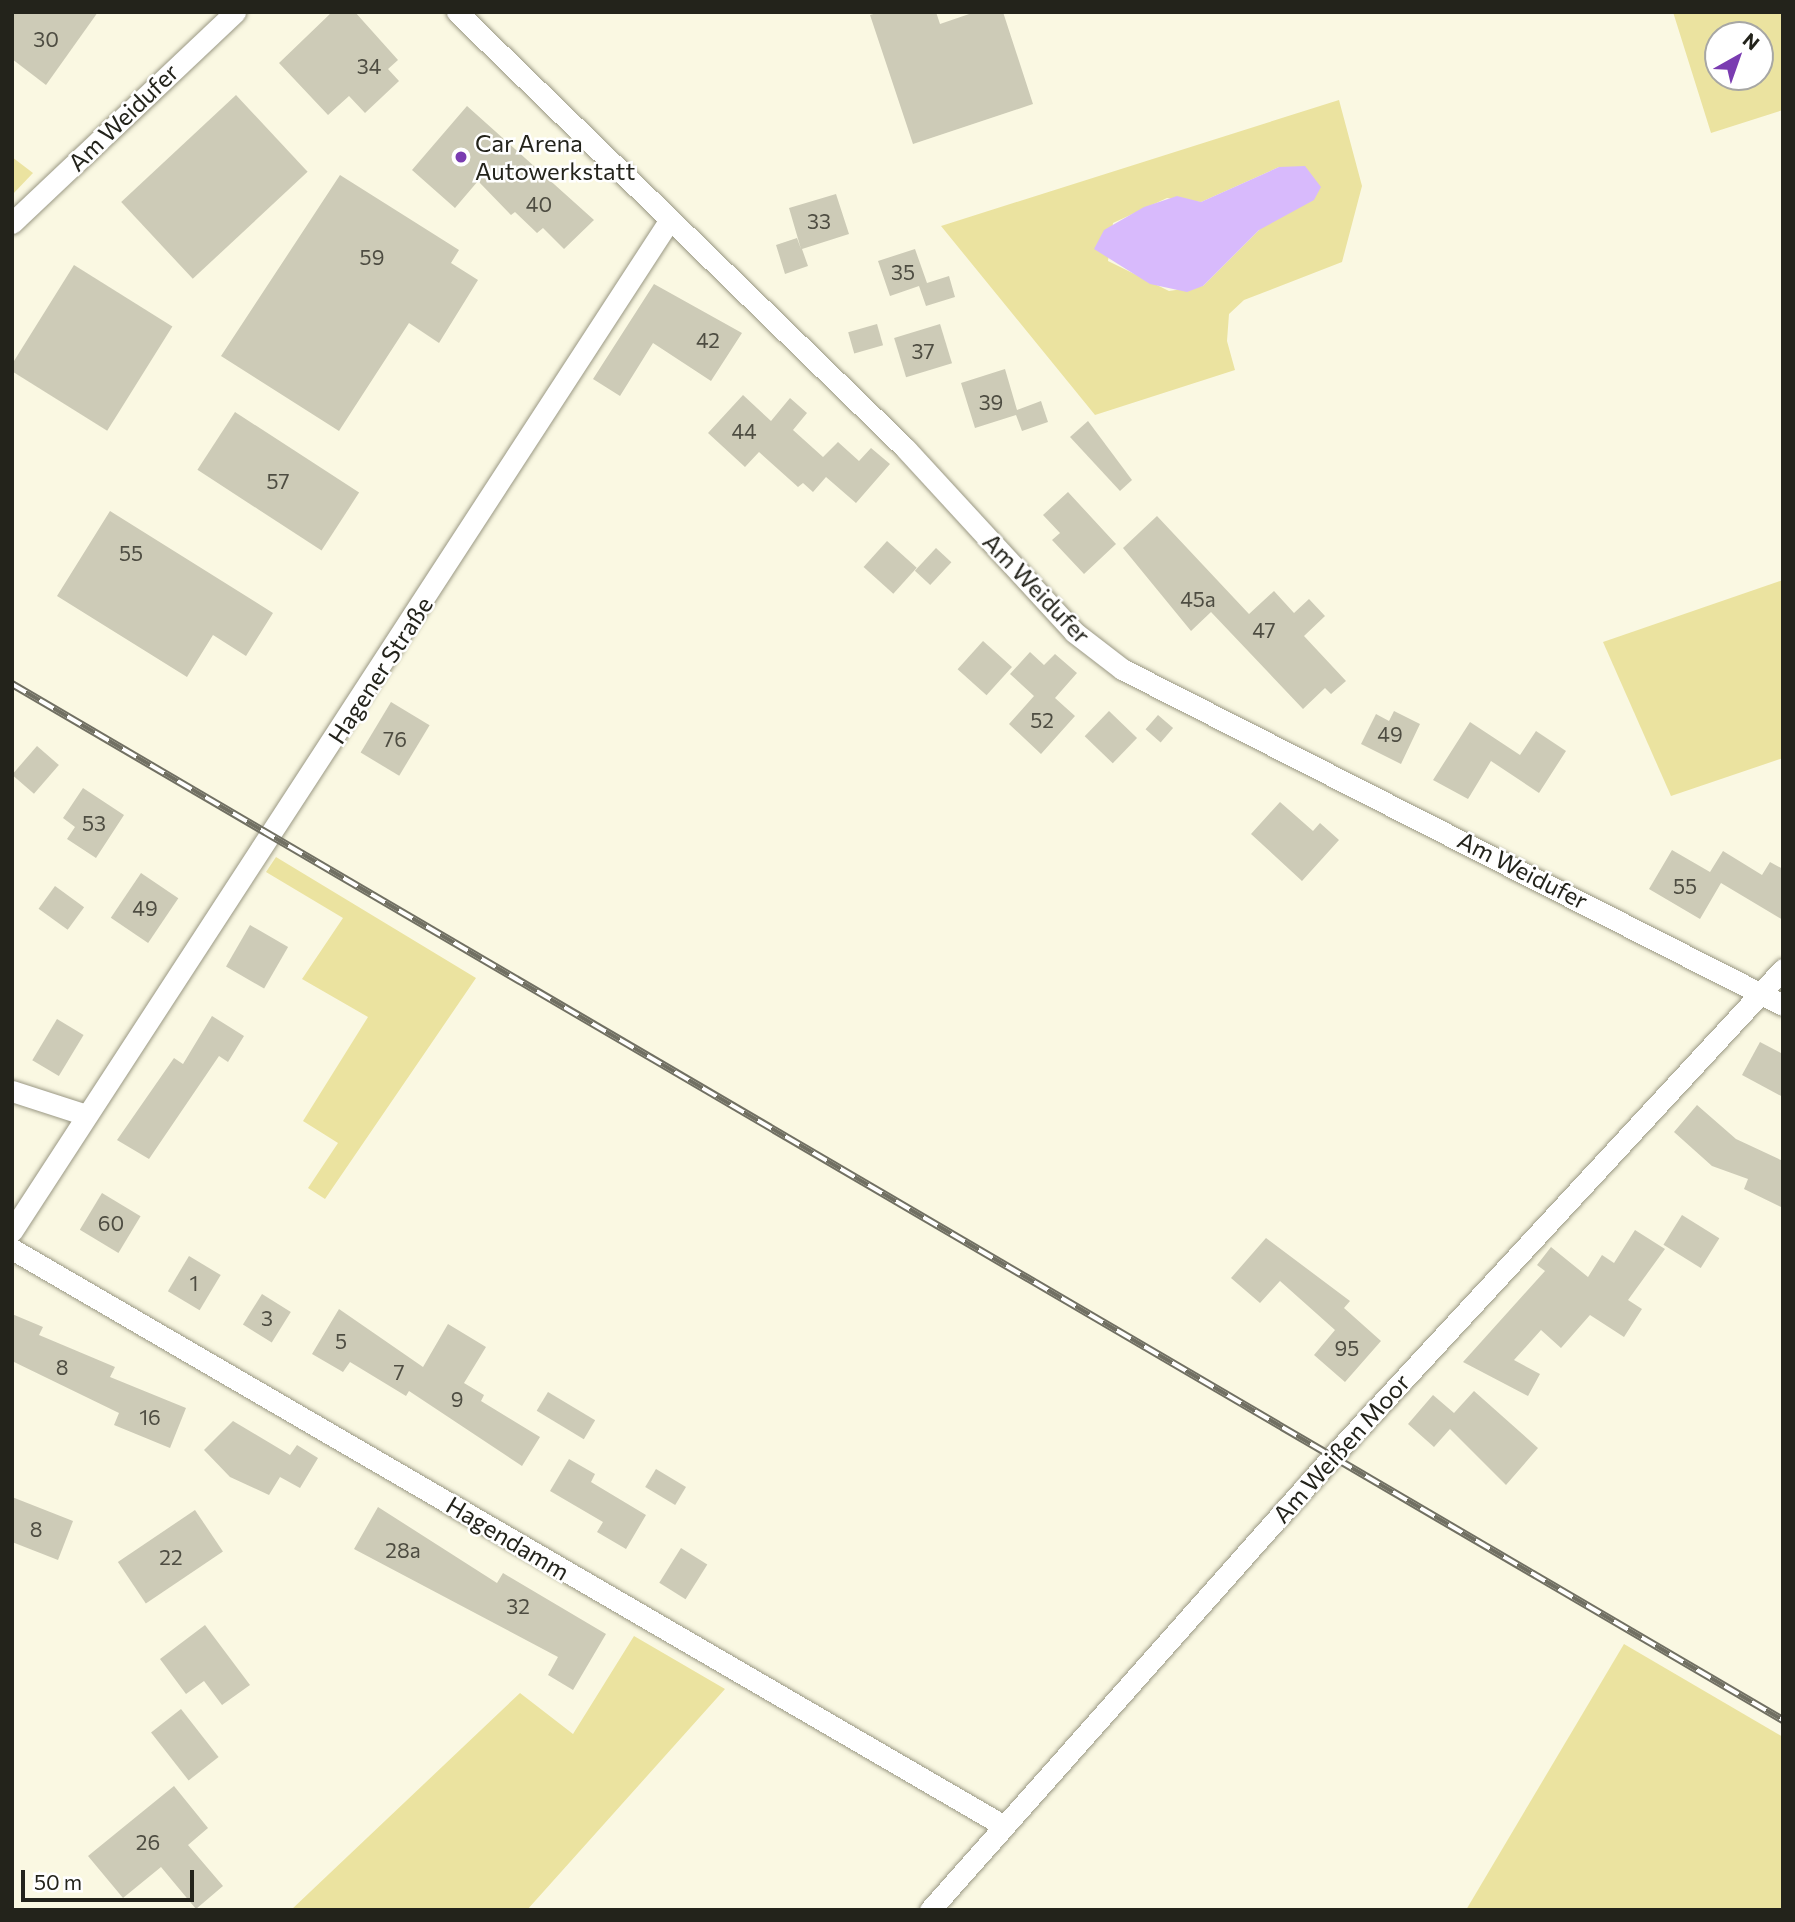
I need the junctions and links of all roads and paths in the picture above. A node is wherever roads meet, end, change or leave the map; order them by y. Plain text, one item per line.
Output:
1 (235, 12) edge
2 (457, 12) edge
3 (669, 221) junction
4 (12, 223) edge
5 (1783, 969) edge
6 (1756, 992) junction
7 (1783, 1005) edge
8 (12, 1091) edge
9 (86, 1115) junction
10 (12, 1231) edge
11 (12, 1249) edge
12 (1004, 1826) junction
13 (930, 1910) edge

1 - 4 street, Am Weidufer
2 - 3 street, Am Weidufer
3 - 6 street, Am Weidufer
3 - 9 street, Hagener Straße
5 - 6 street, Am Weißen Moor
6 - 7 street, Am Weidufer
6 - 12 street, Am Weißen Moor
8 - 9 street
9 - 10 street, Hagener Straße
11 - 12 street, Hagendamm
12 - 13 street, Am Weißen Moor

